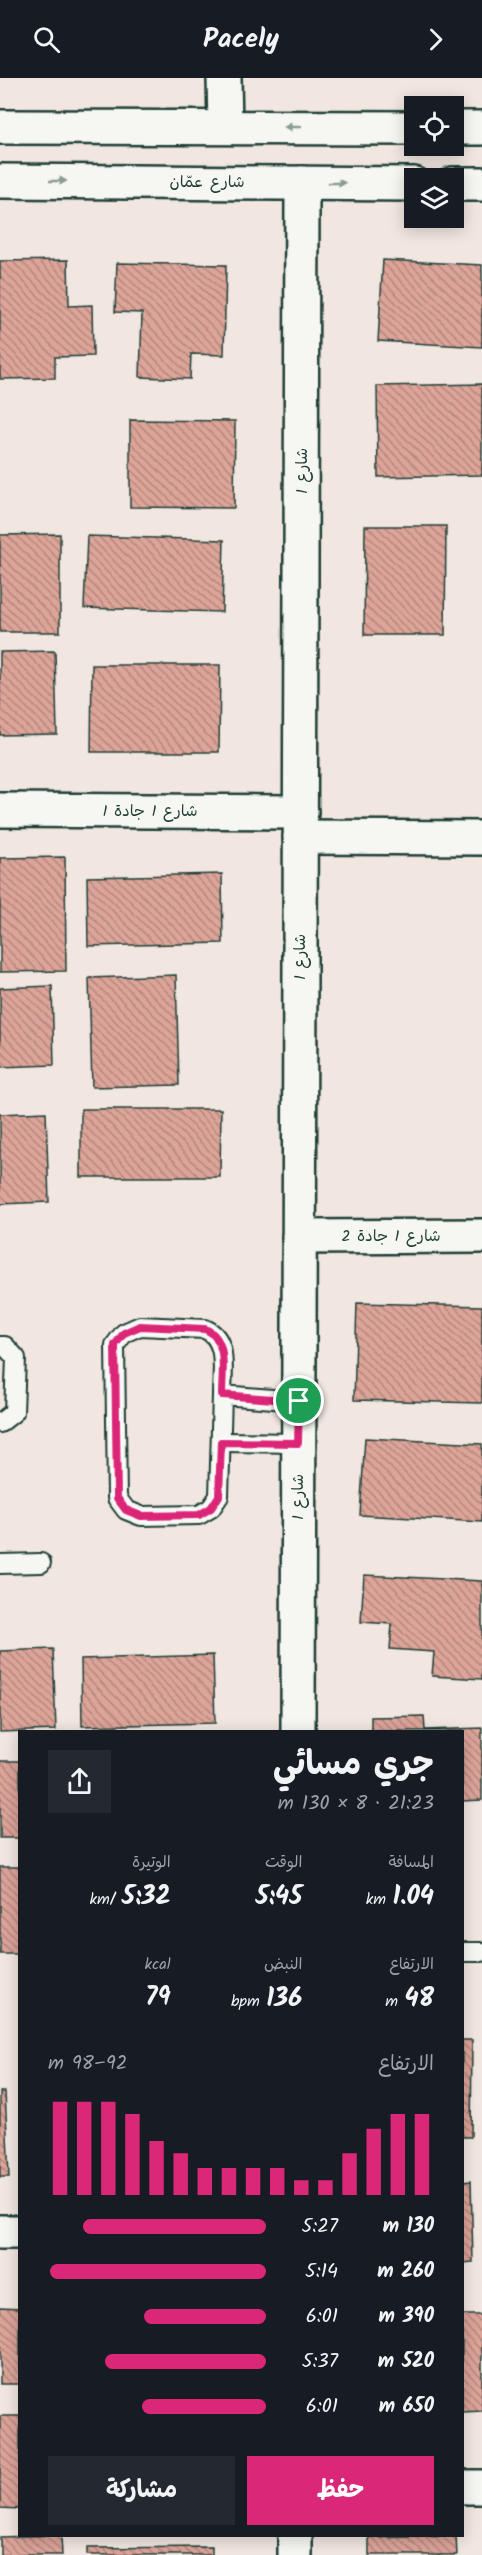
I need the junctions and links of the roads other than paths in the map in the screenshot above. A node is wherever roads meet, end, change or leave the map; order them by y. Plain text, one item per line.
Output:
1 (224, 78) edge
2 (0, 127) edge
3 (225, 127) junction
4 (404, 128) edge
5 (464, 128) edge
6 (482, 128) edge
7 (0, 181) edge
8 (302, 183) junction
9 (404, 184) edge
10 (464, 184) edge
11 (482, 184) edge
12 (0, 810) edge
13 (301, 824) junction
14 (482, 838) edge
15 (482, 1236) edge
16 (299, 1237) junction
17 (0, 1346) edge
18 (222, 1395) junction
19 (299, 1401) junction
20 (0, 1423) edge
21 (221, 1442) junction
22 (298, 1443) junction
23 (41, 1563) dead end
24 (0, 1564) edge
25 (298, 1730) edge
26 (464, 1952) edge
27 (482, 1952) edge
28 (0, 2232) edge
29 (18, 2232) edge
30 (464, 2487) edge
31 (482, 2487) edge
32 (296, 2537) edge
33 (295, 2555) edge

1 - 3 street
2 - 3 street
4 -> 3 street
5 - 6 street
7 -> 8 street, شارع عمّان
8 -> 9 street, شارع عمّان
8 - 13 street, شارع 1
10 - 11 street
12 - 13 street, شارع 1 جادة 1
13 - 14 street, شارع 1 جادة 1
13 - 16 street, شارع 1
15 - 16 street, شارع 1 جادة 2
16 - 19 street, شارع 1
17 - 20 lane
18 - 19 lane
18 - 21 lane
18 - 21 lane
19 - 22 street, شارع 1
21 - 22 lane
22 - 25 street, شارع 1
23 - 24 lane
26 - 27 lane
28 - 29 street
30 - 31 street
32 - 33 street

